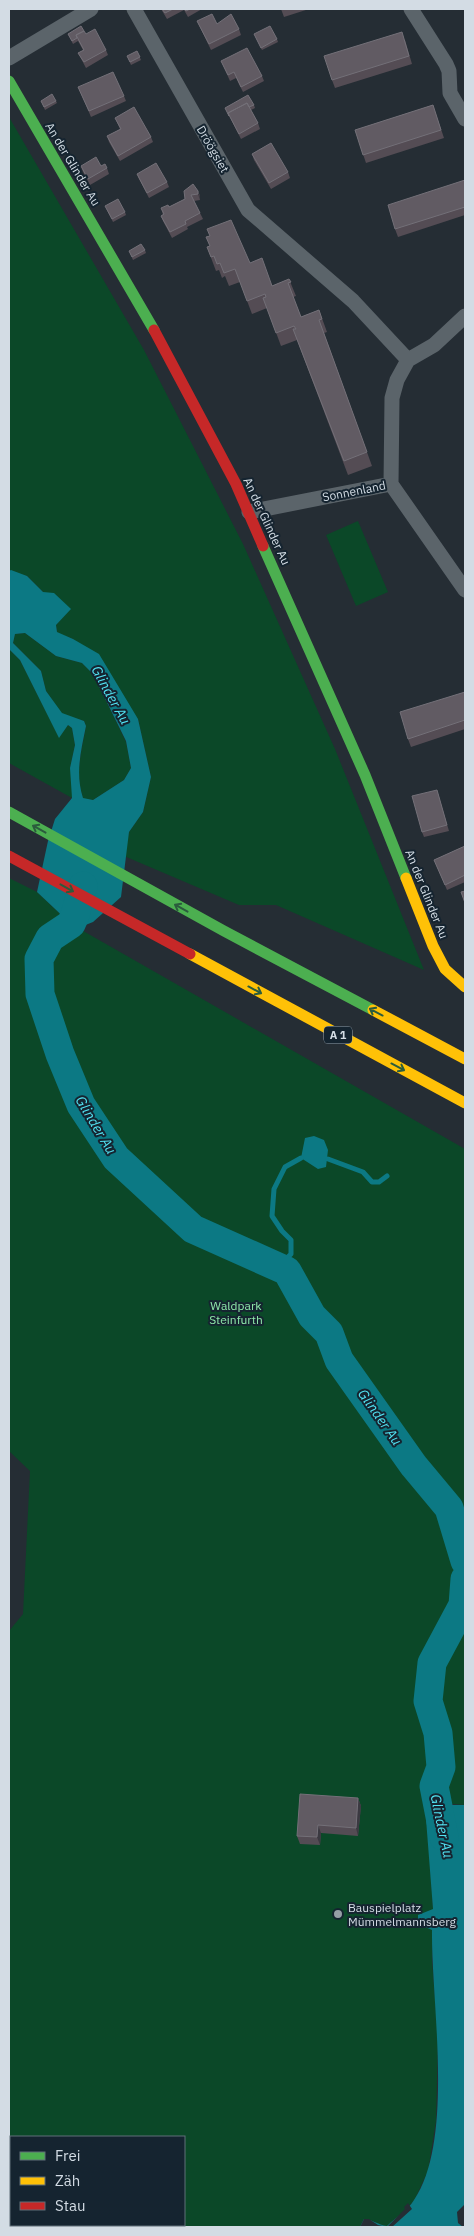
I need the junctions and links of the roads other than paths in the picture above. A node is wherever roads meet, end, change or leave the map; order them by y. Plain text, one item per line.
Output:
1 (91, 9) edge
2 (134, 9) edge
3 (411, 9) edge
4 (9, 58) edge
5 (9, 81) edge
6 (465, 119) edge
7 (465, 316) edge
8 (408, 360) junction
9 (391, 484) junction
10 (249, 512) junction
11 (465, 590) edge
12 (9, 812) edge
13 (9, 856) edge
14 (465, 987) edge
15 (465, 1059) edge
16 (465, 1104) edge

1 - 4 street
2 - 8 street, Dröögsiet
3 - 6 street
5 - 10 main road, An der Glinder Au
7 - 8 street
8 - 9 street
9 - 10 street, Sonnenland
9 - 11 street, Sonnenland
10 - 14 main road, An der Glinder Au
15 -> 12 main road
13 -> 16 main road, A 1

